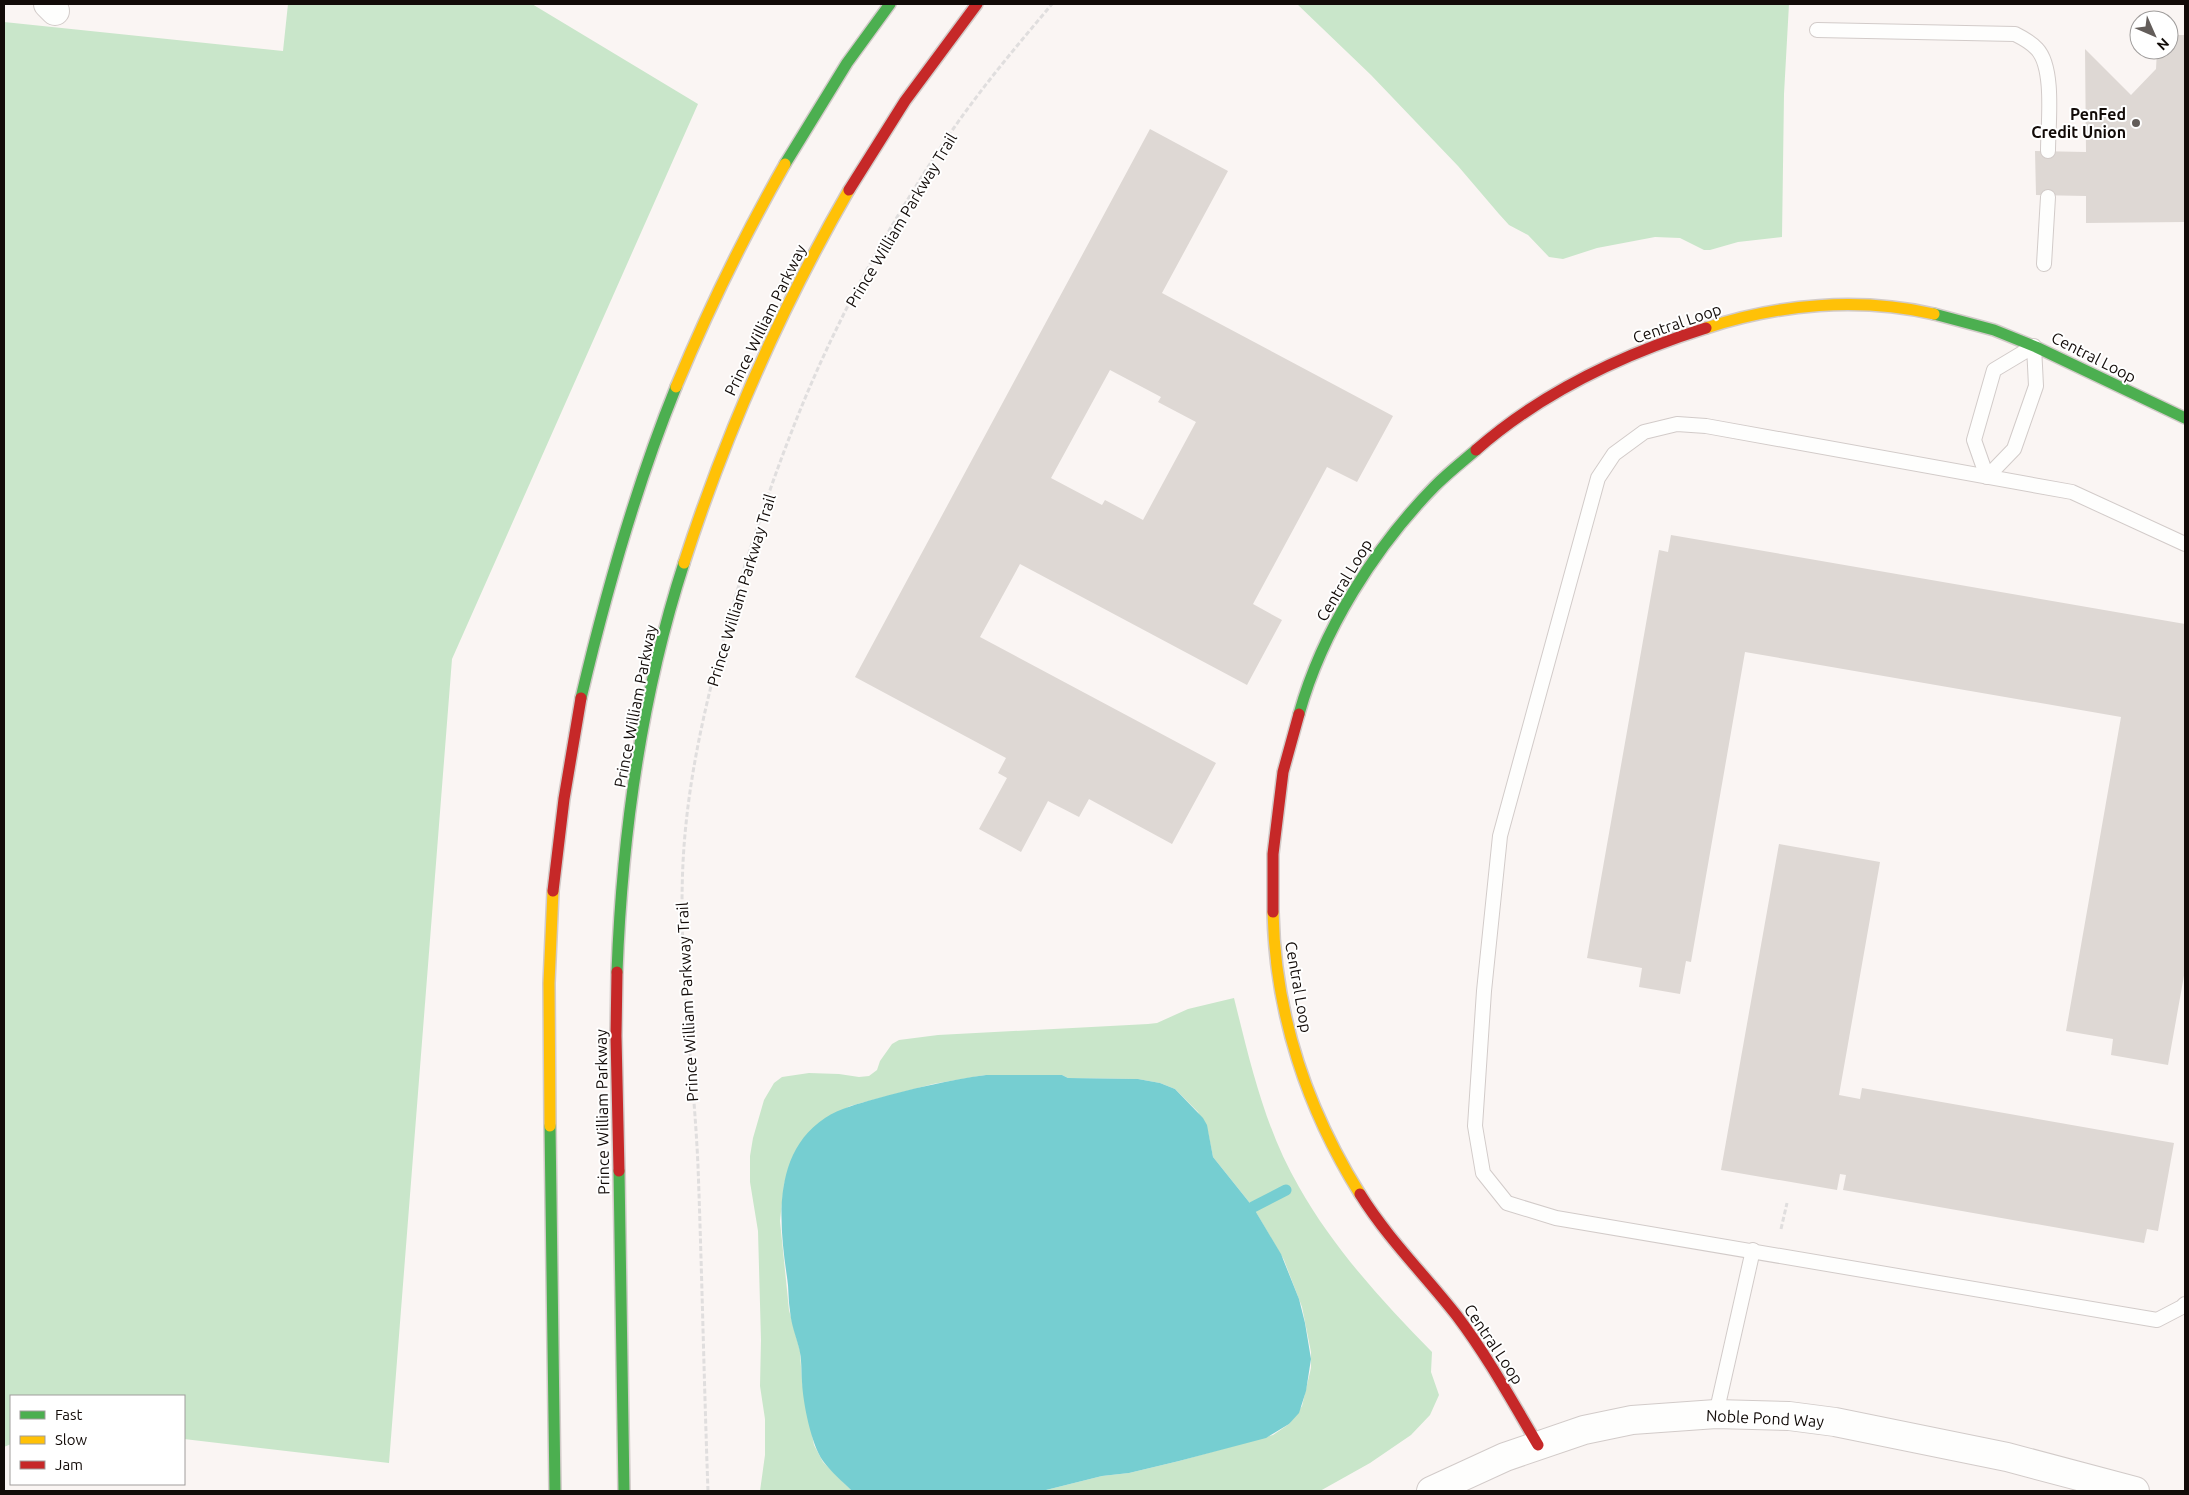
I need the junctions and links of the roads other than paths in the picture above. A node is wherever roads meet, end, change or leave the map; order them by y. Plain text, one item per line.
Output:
1 (890, 4) edge
2 (977, 4) edge
3 (1817, 30) dead end
4 (2048, 151) dead end
5 (2048, 197) dead end
6 (2044, 264) dead end
7 (2034, 346) junction
8 (2185, 418) edge
9 (1986, 477) junction
10 (2185, 544) edge
11 (1753, 1250) junction
12 (2185, 1304) edge
13 (1716, 1414) junction
14 (1538, 1446) junction
15 (555, 1491) edge
16 (624, 1491) edge
17 (1430, 1491) edge
18 (2135, 1491) edge

1 - 15 main road
2 - 16 main road, Prince William Parkway
3 - 4 lane
5 - 6 lane
7 - 8 main road, Central Loop
7 - 9 lane
7 - 9 lane
7 - 14 main road, Central Loop
9 - 10 lane
9 - 11 lane
11 - 12 lane
11 - 13 lane
13 - 14 street, Noble Pond Way
13 - 18 street, Noble Pond Way
14 - 17 street, Noble Pond Way

